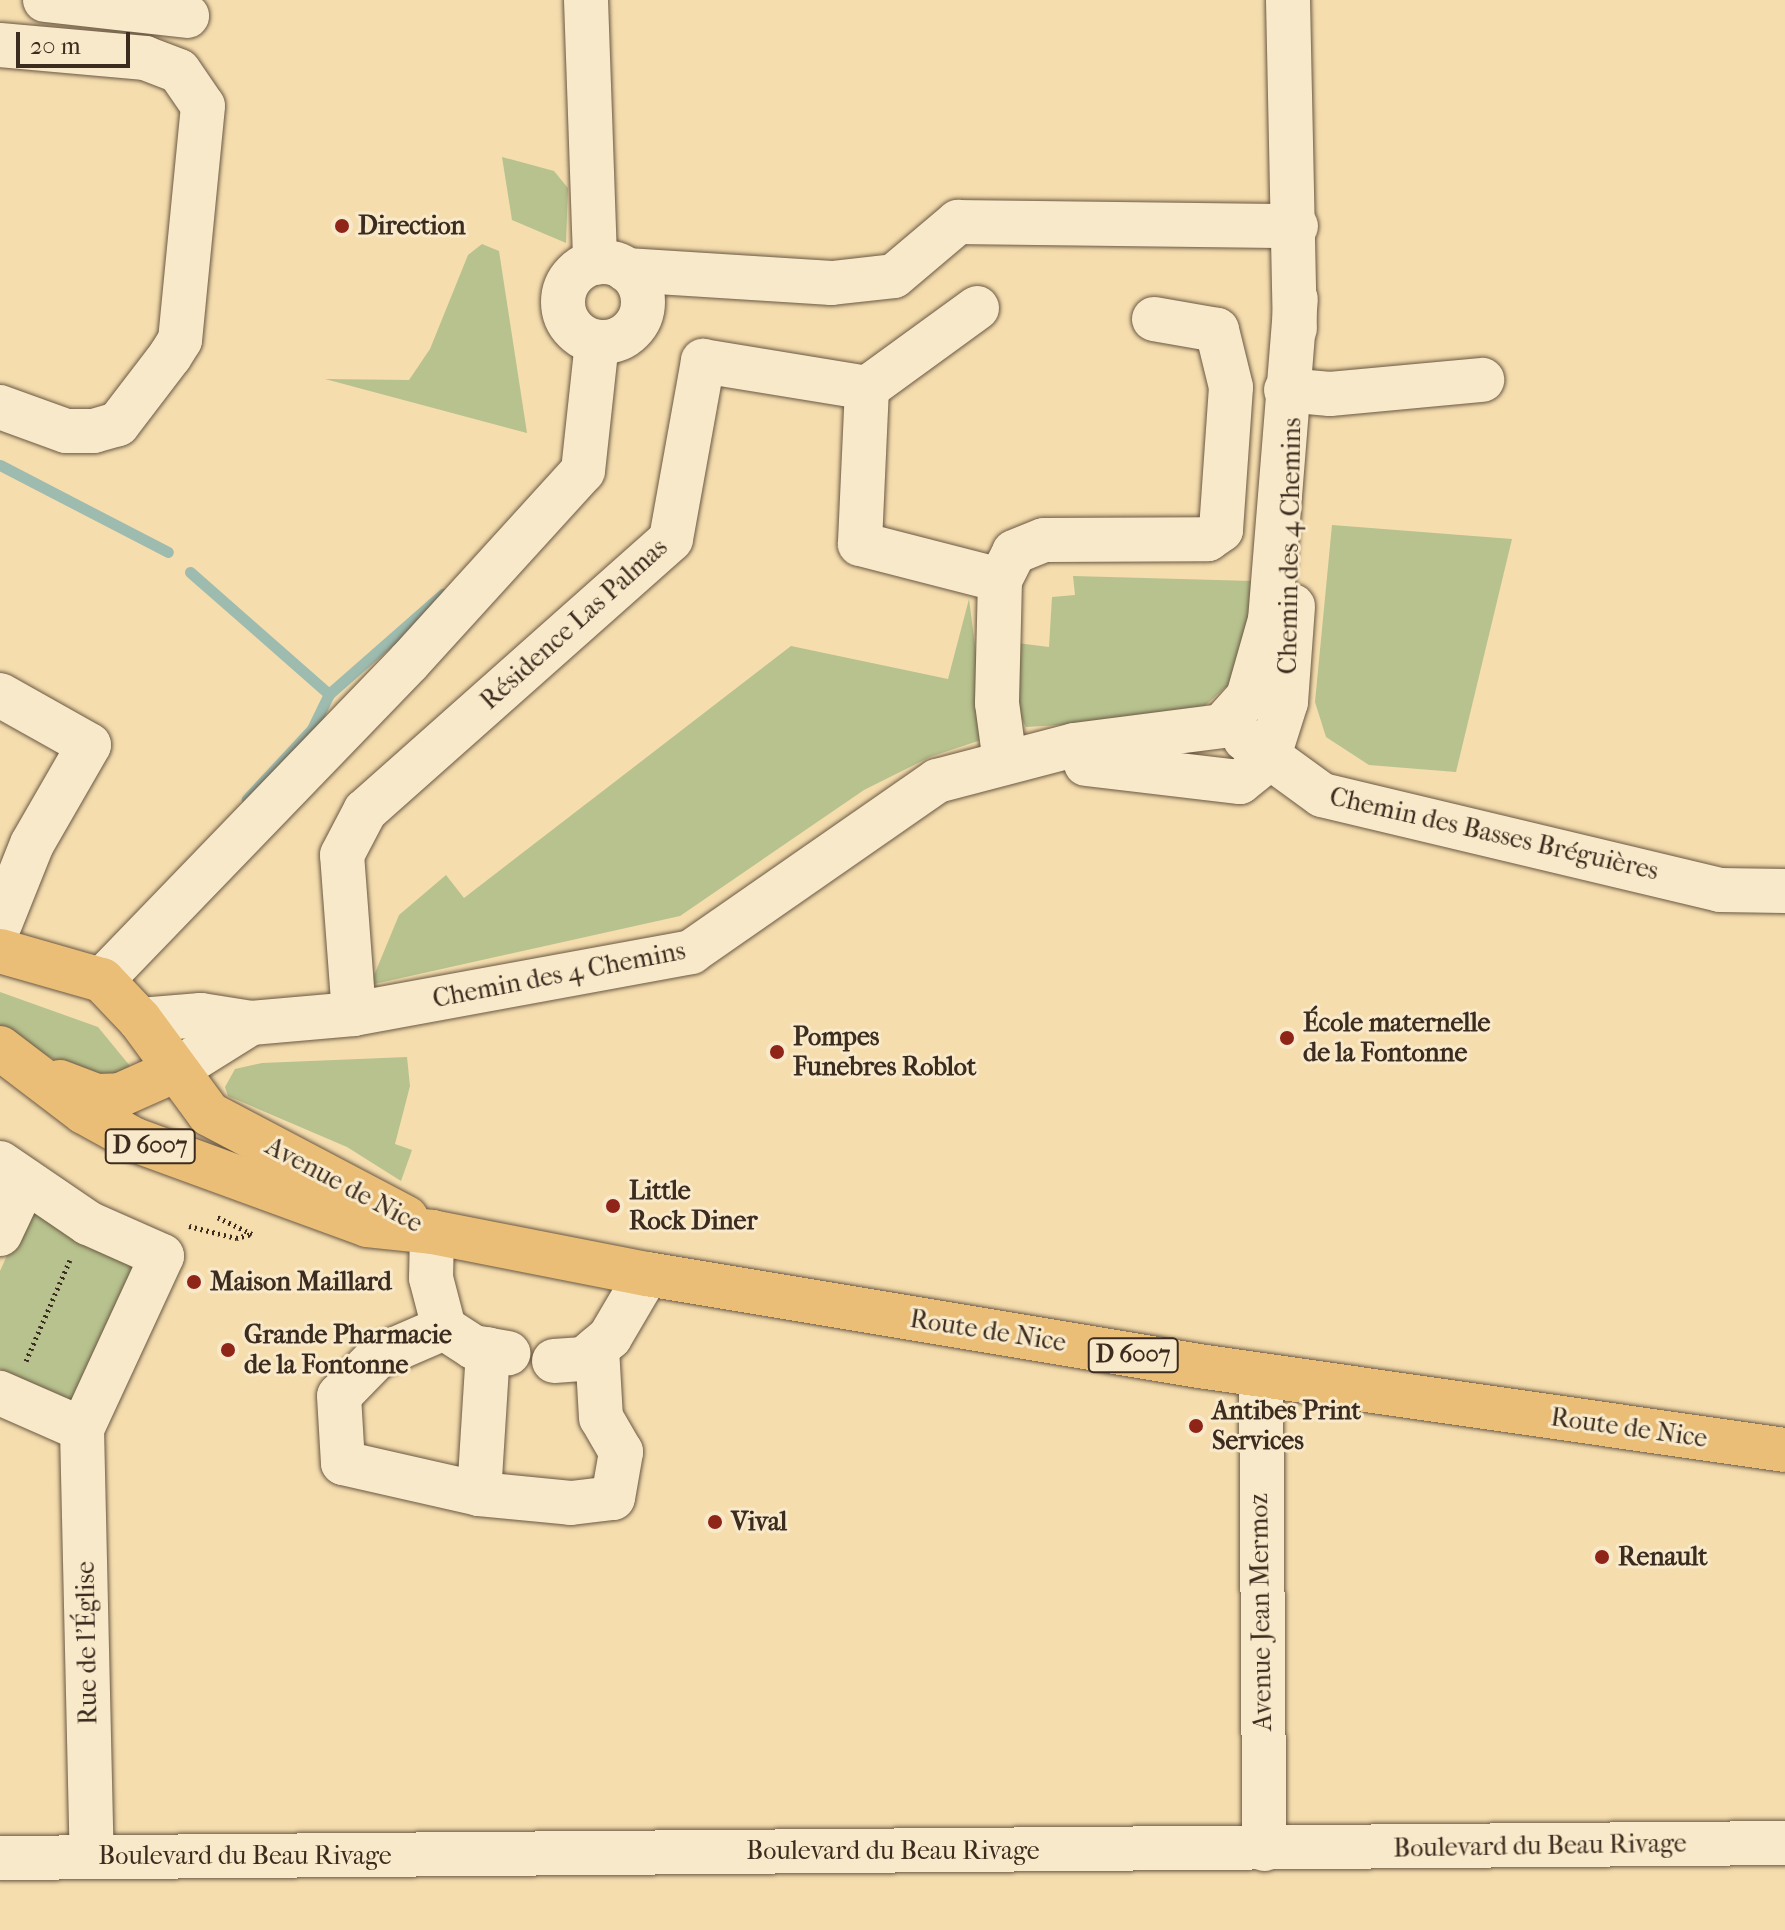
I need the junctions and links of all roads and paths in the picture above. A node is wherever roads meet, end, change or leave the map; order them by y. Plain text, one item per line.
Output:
1 (45, 0) edge
2 (586, 0) edge
3 (1288, 0) edge
4 (187, 16) dead end
5 (0, 45) edge
6 (1296, 226) junction
7 (610, 266) junction
8 (977, 308) dead end
9 (1154, 319) dead end
10 (597, 342) junction
11 (1482, 380) dead end
12 (867, 388) junction
13 (1290, 391) junction
14 (0, 407) edge
15 (1000, 580) junction
16 (0, 695) edge
17 (1226, 722) junction
18 (1268, 759) junction
19 (1005, 762) junction
20 (16, 857) edge
21 (1785, 891) edge
22 (0, 924) edge
23 (0, 951) edge
24 (0, 966) edge
25 (55, 966) junction
26 (102, 980) junction
27 (354, 1014) junction
28 (140, 1020) junction
29 (251, 1023) junction
30 (0, 1048) edge
31 (174, 1071) junction
32 (39, 1075) junction
33 (13, 1172) edge
34 (212, 1215) dead end
35 (88, 1223) junction
36 (432, 1232) junction
37 (0, 1234) edge
38 (162, 1256) junction
39 (647, 1274) junction
40 (444, 1328) junction
41 (597, 1348) junction
42 (554, 1361) dead end
43 (1261, 1375) junction
44 (4, 1395) edge
45 (82, 1429) junction
46 (1785, 1450) edge
47 (479, 1494) junction
48 (1785, 1843) edge
49 (1264, 1849) junction
50 (92, 1856) junction
51 (0, 1858) edge

1 - 4 street
2 - 7 street
3 - 6 street, Chemin des 4 Chemins
5 - 14 street
6 - 7 street
6 - 13 street, Chemin des 4 Chemins
7 - 10 street
7 - 10 street
8 - 12 street
9 - 15 street
10 - 26 street
11 - 13 street
12 - 15 street
12 - 27 street, Résidence Las Palmas
13 - 17 street, Chemin des 4 Chemins
13 - 18 street, Chemin des 4 Chemins
15 - 19 street
16 - 20 street
17 - 18 street, Chemin des Basses Bréguières
17 - 19 street, Chemin des 4 Chemins
18 - 19 street, Chemin des 4 Chemins
18 - 21 street, Chemin des Basses Bréguières
19 - 27 street, Chemin des 4 Chemins
20 - 22 street
23 - 25 main road, Avenue de Nice / D 6007
24 - 25 main road, D 6007
25 - 26 main road, Avenue de Nice / D 6007
26 - 28 main road, Avenue de Nice / D 6007
27 - 29 street, Chemin des 4 Chemins
28 - 29 street
28 - 31 main road, Avenue de Nice / D 6007
29 - 31 street
30 - 32 main road, Avenue de Nice / D 6007
31 - 32 main road
31 - 36 main road, Avenue de Nice / D 6007
32 - 36 main road, Avenue de Nice / D 6007
33 - 35 street
33 - 37 street
34 - 38 path
35 - 38 street
35 - 44 path
36 - 39 main road, Route de Nice / D 6007
36 - 40 street
38 - 45 street
39 - 41 street
39 - 43 main road, Route de Nice / D 6007
40 - 47 street
40 - 47 street
41 - 42 street
41 - 47 street
43 - 46 main road, Route de Nice / D 6007
43 - 49 street, Avenue Jean Mermoz
44 - 45 street
45 - 50 street, Rue de l'Église
48 - 49 street, Boulevard du Beau Rivage
49 - 50 street, Boulevard du Beau Rivage
50 - 51 street, Boulevard du Beau Rivage

